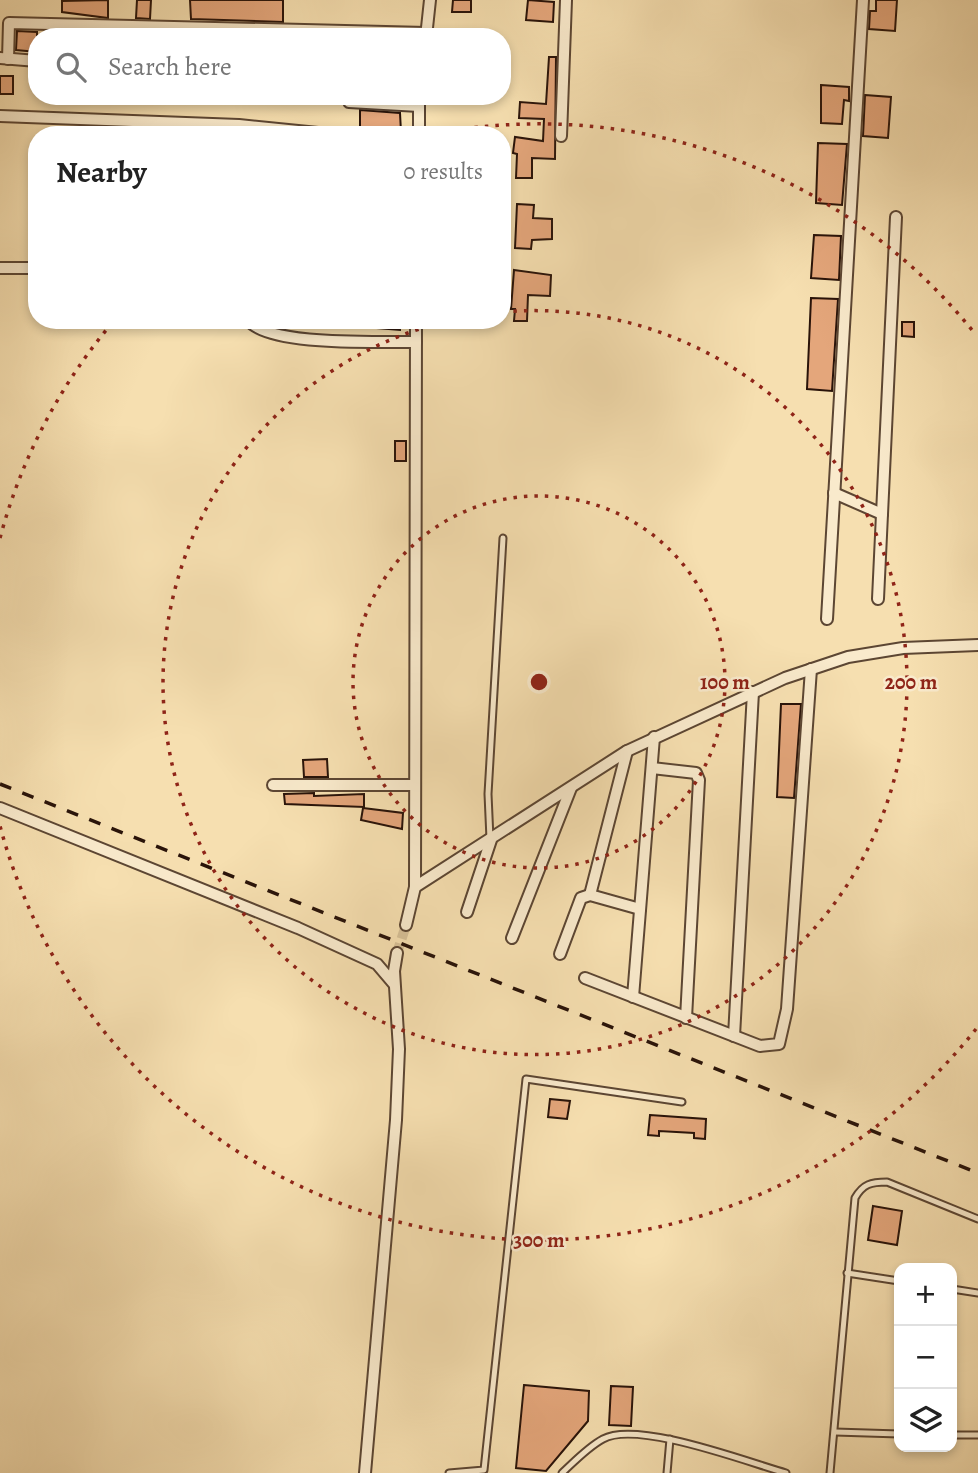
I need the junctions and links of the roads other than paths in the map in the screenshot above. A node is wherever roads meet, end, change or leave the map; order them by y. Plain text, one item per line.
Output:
1 (430, 0) edge
2 (566, 0) edge
3 (863, 0) edge
4 (183, 28) edge
5 (427, 28) edge
6 (4, 59) edge
7 (28, 60) edge
8 (419, 105) edge
9 (0, 116) edge
10 (249, 126) edge
11 (419, 126) edge
12 (561, 136) dead end
13 (896, 216) dead end
14 (0, 268) edge
15 (28, 268) edge
16 (260, 329) edge
17 (416, 329) edge
18 (416, 342) junction
19 (834, 493) junction
20 (882, 514) junction
21 (503, 538) dead end
22 (878, 599) dead end
23 (827, 620) dead end
24 (978, 645) edge
25 (811, 669) junction
26 (753, 692) junction
27 (654, 737) junction
28 (627, 751) junction
29 (652, 768) junction
30 (273, 785) dead end
31 (414, 785) junction
32 (571, 788) junction
33 (0, 808) edge
34 (491, 840) junction
35 (415, 887) junction
36 (590, 895) junction
37 (640, 909) junction
38 (467, 912) dead end
39 (406, 925) tunnel mouth
40 (512, 938) dead end
41 (397, 953) tunnel mouth
42 (560, 954) dead end
43 (585, 978) dead end
44 (395, 985) junction
45 (633, 997) junction
46 (686, 1018) junction
47 (734, 1036) junction
48 (682, 1102) dead end
49 (978, 1219) edge
50 (848, 1273) junction
51 (894, 1280) edge
52 (957, 1290) edge
53 (978, 1293) edge
54 (835, 1432) junction
55 (894, 1433) edge
56 (957, 1434) edge
57 (978, 1435) edge
58 (670, 1439) junction
59 (365, 1473) edge
60 (449, 1473) edge
61 (562, 1473) edge
62 (667, 1473) edge
63 (786, 1473) edge
64 (830, 1473) edge

1 - 5 street
2 - 12 street
3 - 19 street
4 - 6 street
6 - 7 street
8 - 11 street
9 - 10 street
13 - 20 street
14 - 15 street
16 - 18 street
17 - 18 street
18 - 31 street
19 - 20 street
19 - 23 street
20 - 22 street
21 - 34 lane
24 - 25 street
25 - 26 street
25 - 47 street
26 - 27 street
26 - 47 street
27 - 28 street
27 - 29 street
28 - 32 street
28 - 36 street
29 - 37 street
29 - 46 street
30 - 31 street
31 - 35 street
32 - 34 street
32 - 40 street
33 - 44 street
34 - 35 street
34 - 38 street
35 - 39 street
36 - 37 street
36 - 42 street
37 - 45 street
41 - 44 street
43 - 45 street
44 - 59 street
45 - 46 street
46 - 47 street
48 - 60 lane
49 - 50 lane
50 - 51 lane
50 - 54 lane
52 - 53 lane
54 - 55 lane
54 - 64 lane
56 - 57 lane
58 - 61 lane
58 - 62 lane
58 - 63 lane

